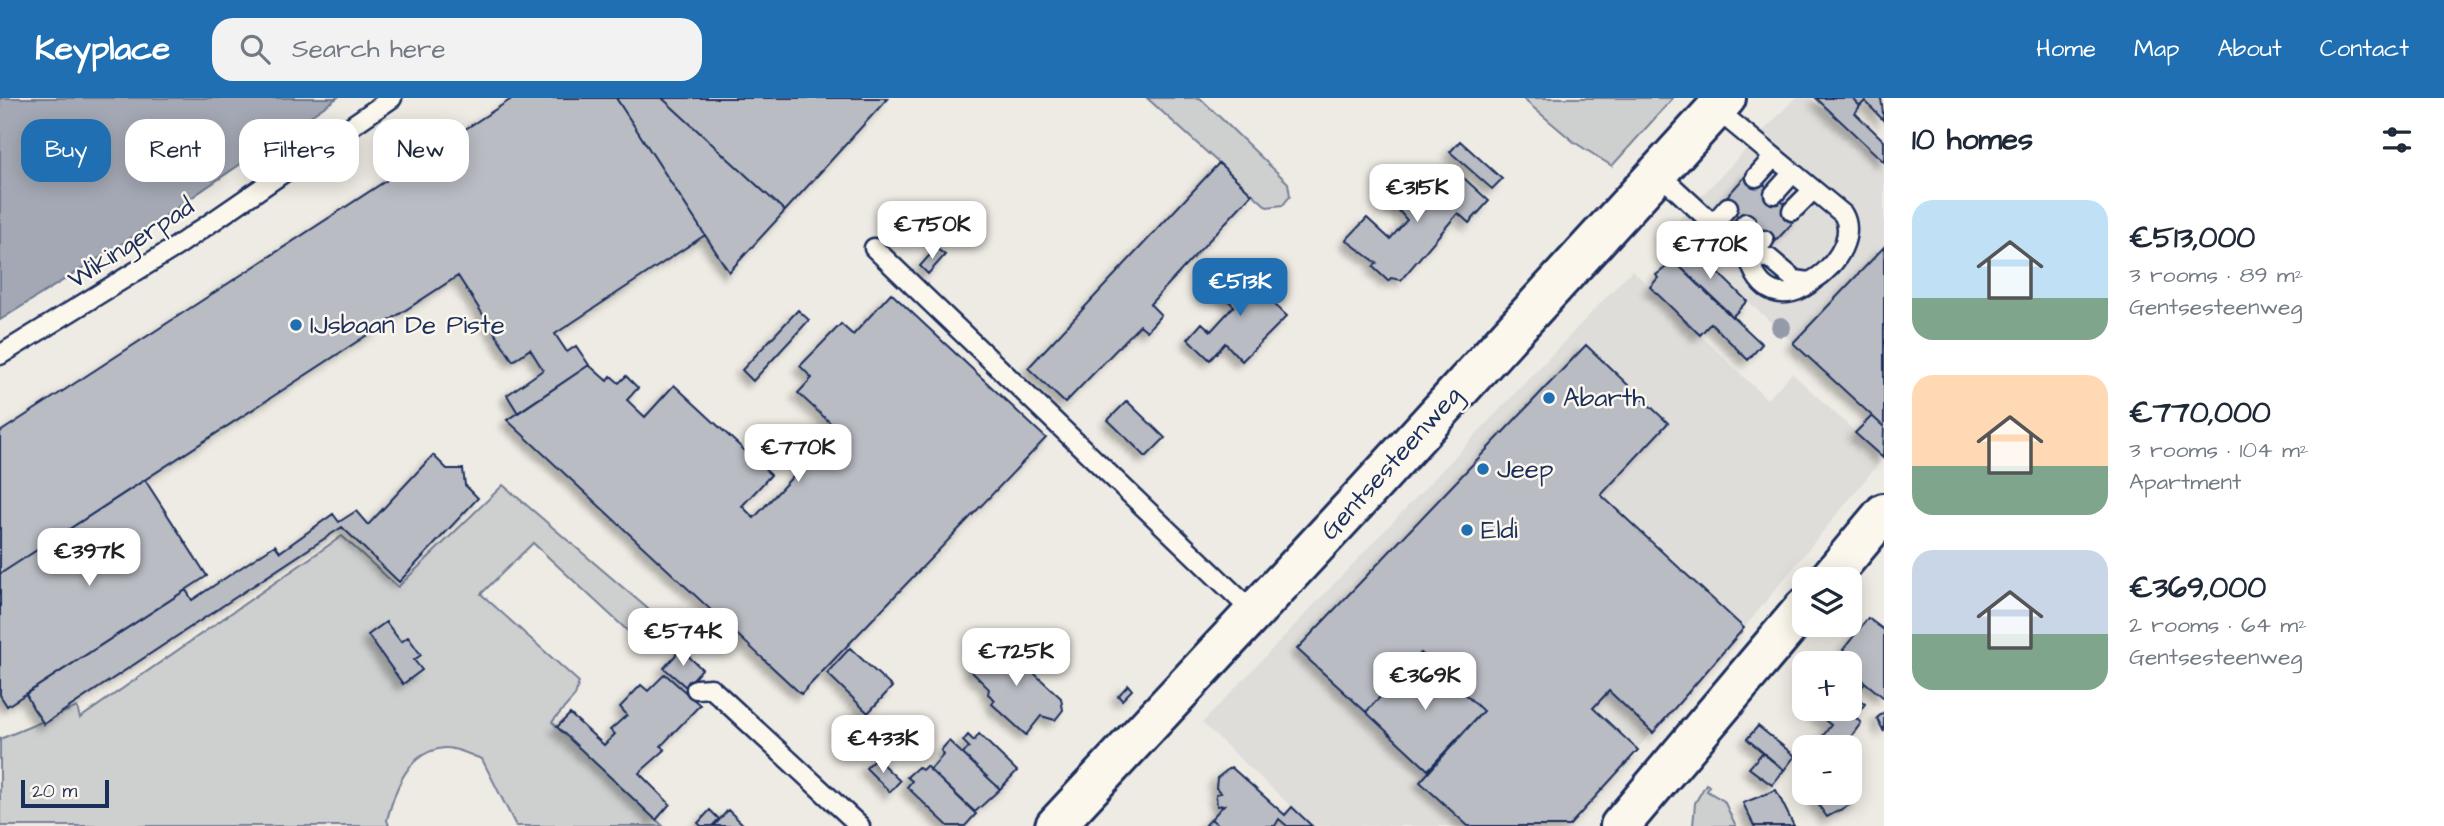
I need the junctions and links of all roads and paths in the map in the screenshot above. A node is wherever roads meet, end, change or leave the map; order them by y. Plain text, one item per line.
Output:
1 (392, 98) edge
2 (1721, 103) edge
3 (1773, 158) junction
4 (1658, 173) junction
5 (1792, 174) junction
6 (1756, 177) dead end
7 (1812, 191) junction
8 (1774, 194) dead end
9 (1728, 207) dead end
10 (1792, 211) dead end
11 (1746, 223) dead end
12 (1713, 224) junction
13 (1731, 240) junction
14 (1764, 240) dead end
15 (874, 248) dead end
16 (1749, 257) junction
17 (0, 355) edge
18 (1884, 513) edge
19 (1839, 567) edge
20 (1254, 613) junction
21 (1792, 622) edge
22 (695, 688) dead end
23 (860, 826) edge
24 (1055, 826) edge
25 (1620, 826) edge

1 - 17 lane, Wikingerpad
2 - 3 lane
2 - 4 main road, Gentsesteenweg
3 - 5 lane
3 - 6 lane
4 - 12 lane
4 - 20 main road, Gentsesteenweg
5 - 7 lane
5 - 8 lane
7 - 10 lane
7 - 16 lane
9 - 12 lane
11 - 13 lane
12 - 13 lane
13 - 16 lane
14 - 16 lane
15 - 20 lane
18 - 19 main road
20 - 24 main road, Gentsesteenweg
21 - 25 main road
22 - 23 lane

